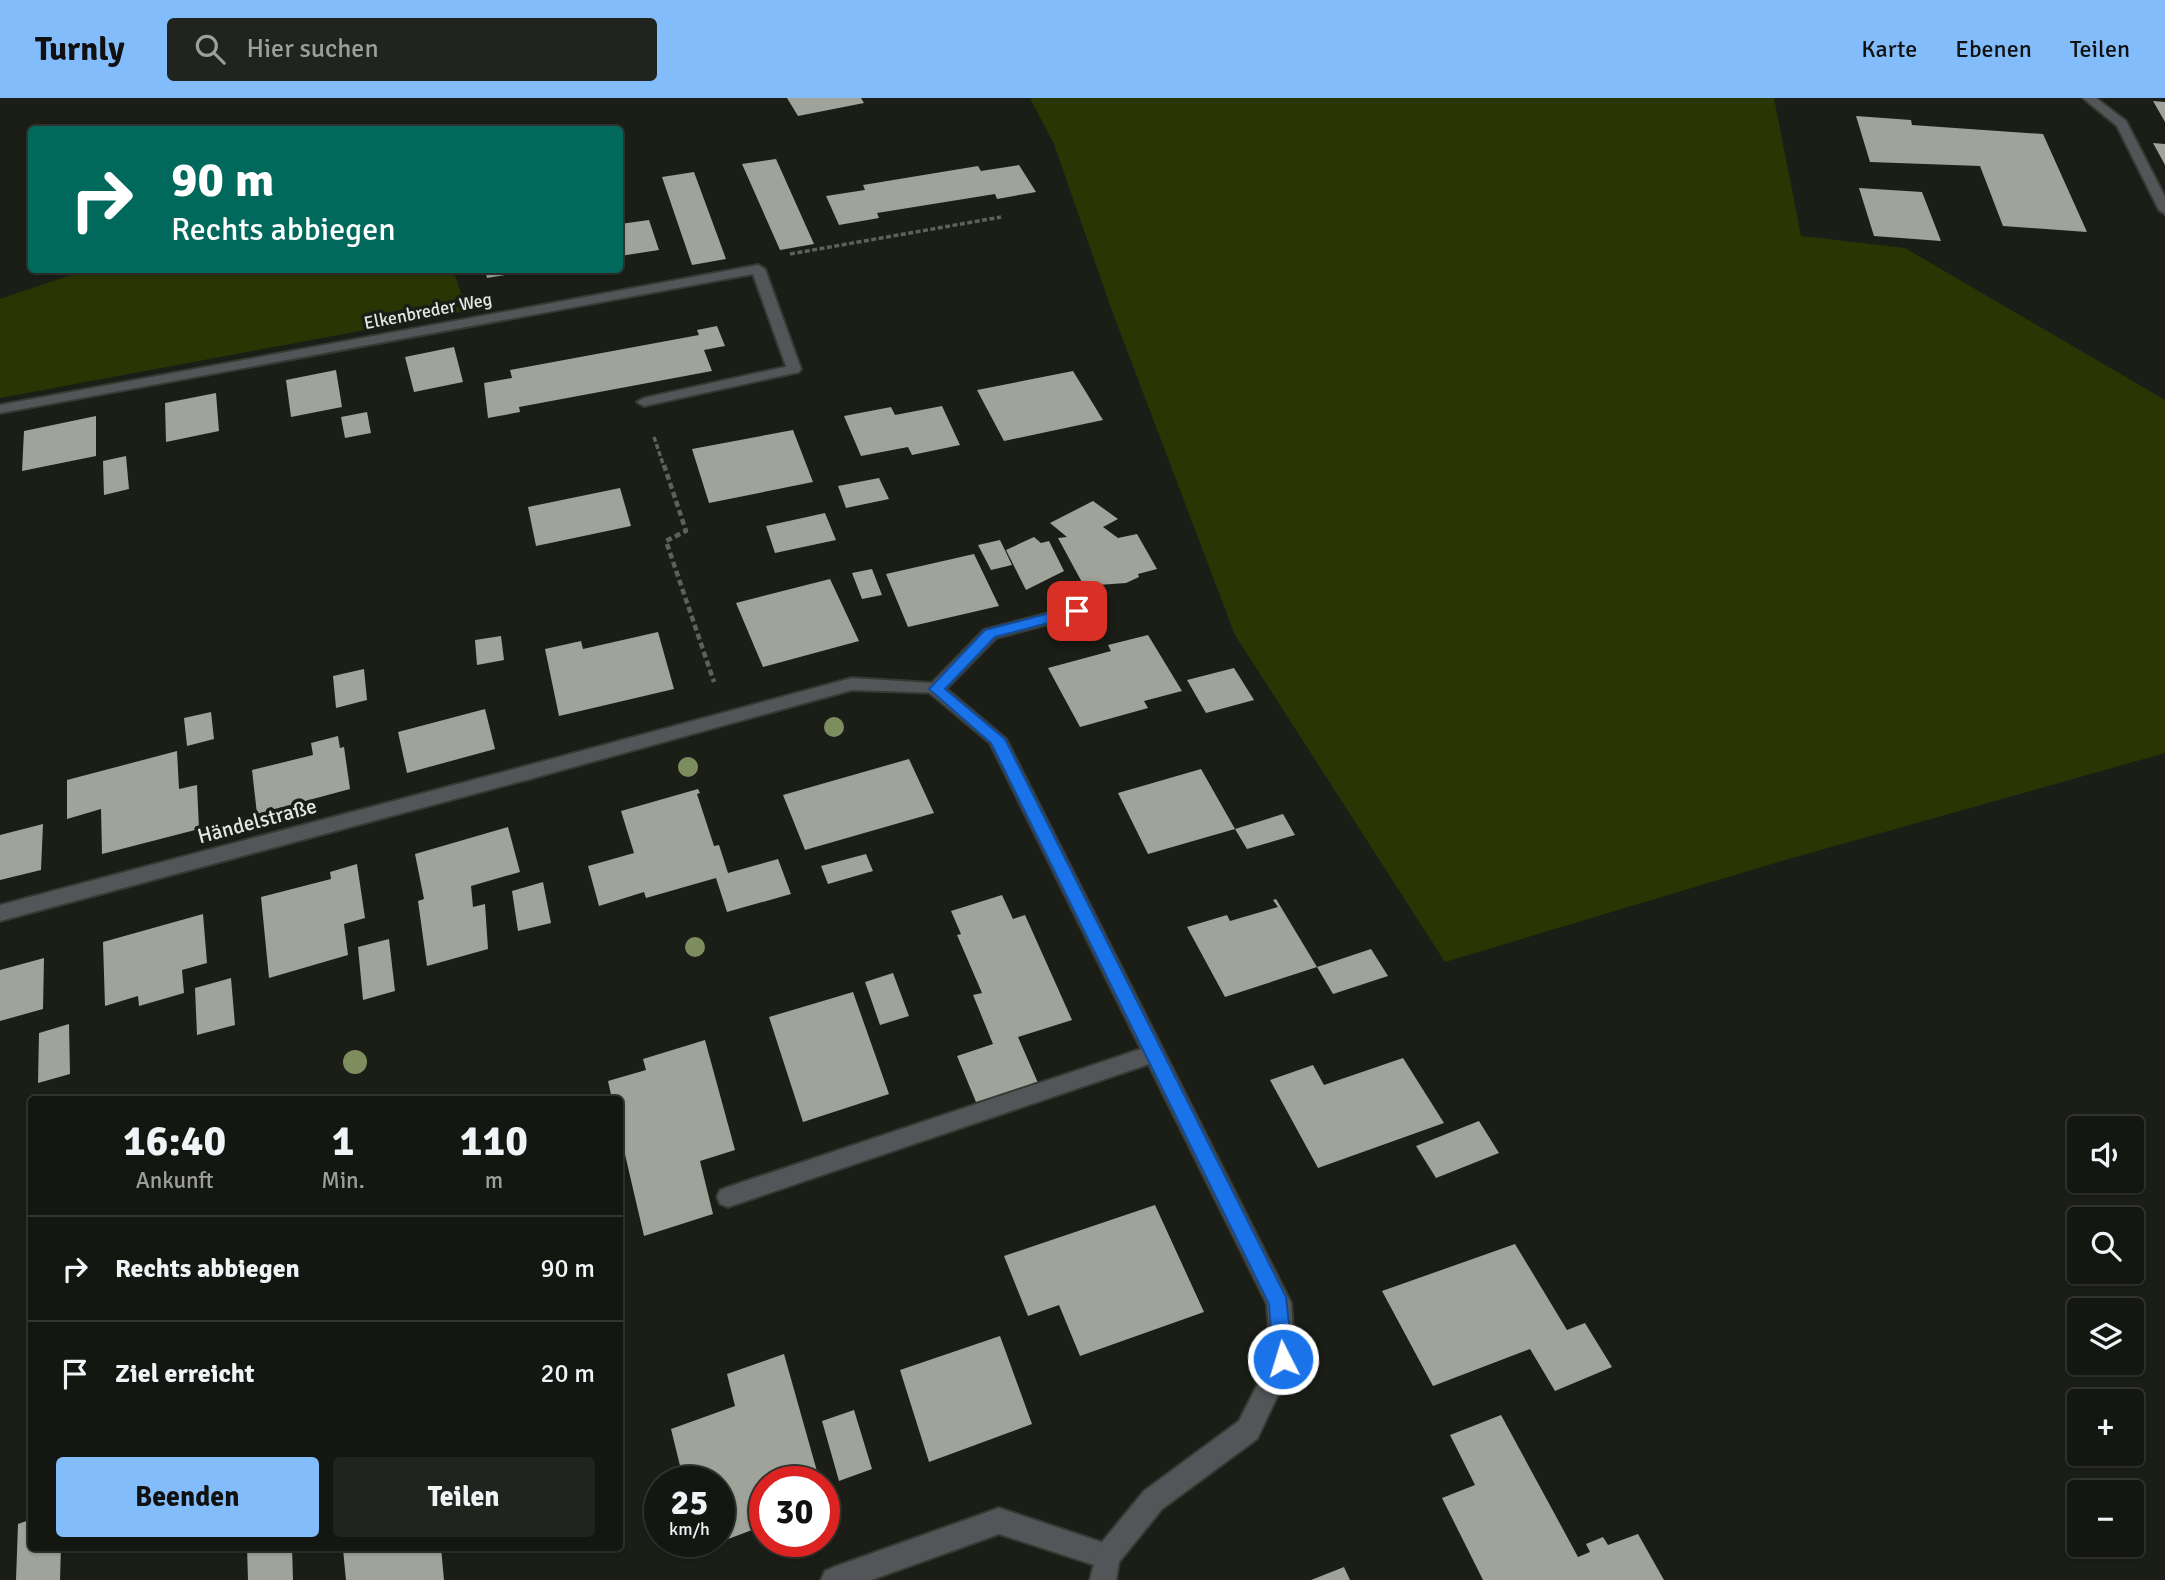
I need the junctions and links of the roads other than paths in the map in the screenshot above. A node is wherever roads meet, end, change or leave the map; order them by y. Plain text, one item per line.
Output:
1 (2089, 98) edge
2 (2165, 210) edge
3 (644, 402) road end
4 (0, 409) edge
5 (1067, 590) dead end
6 (936, 689) junction
7 (0, 913) edge
8 (1153, 1054) junction
9 (728, 1197) dead end
10 (1105, 1568) edge
11 (834, 1580) edge

1 - 2 street
3 - 4 street, Elkenbreder Weg
5 - 6 street
6 - 7 street, Händelstraße
6 - 8 street
8 - 9 street
8 - 10 street
10 - 11 street

